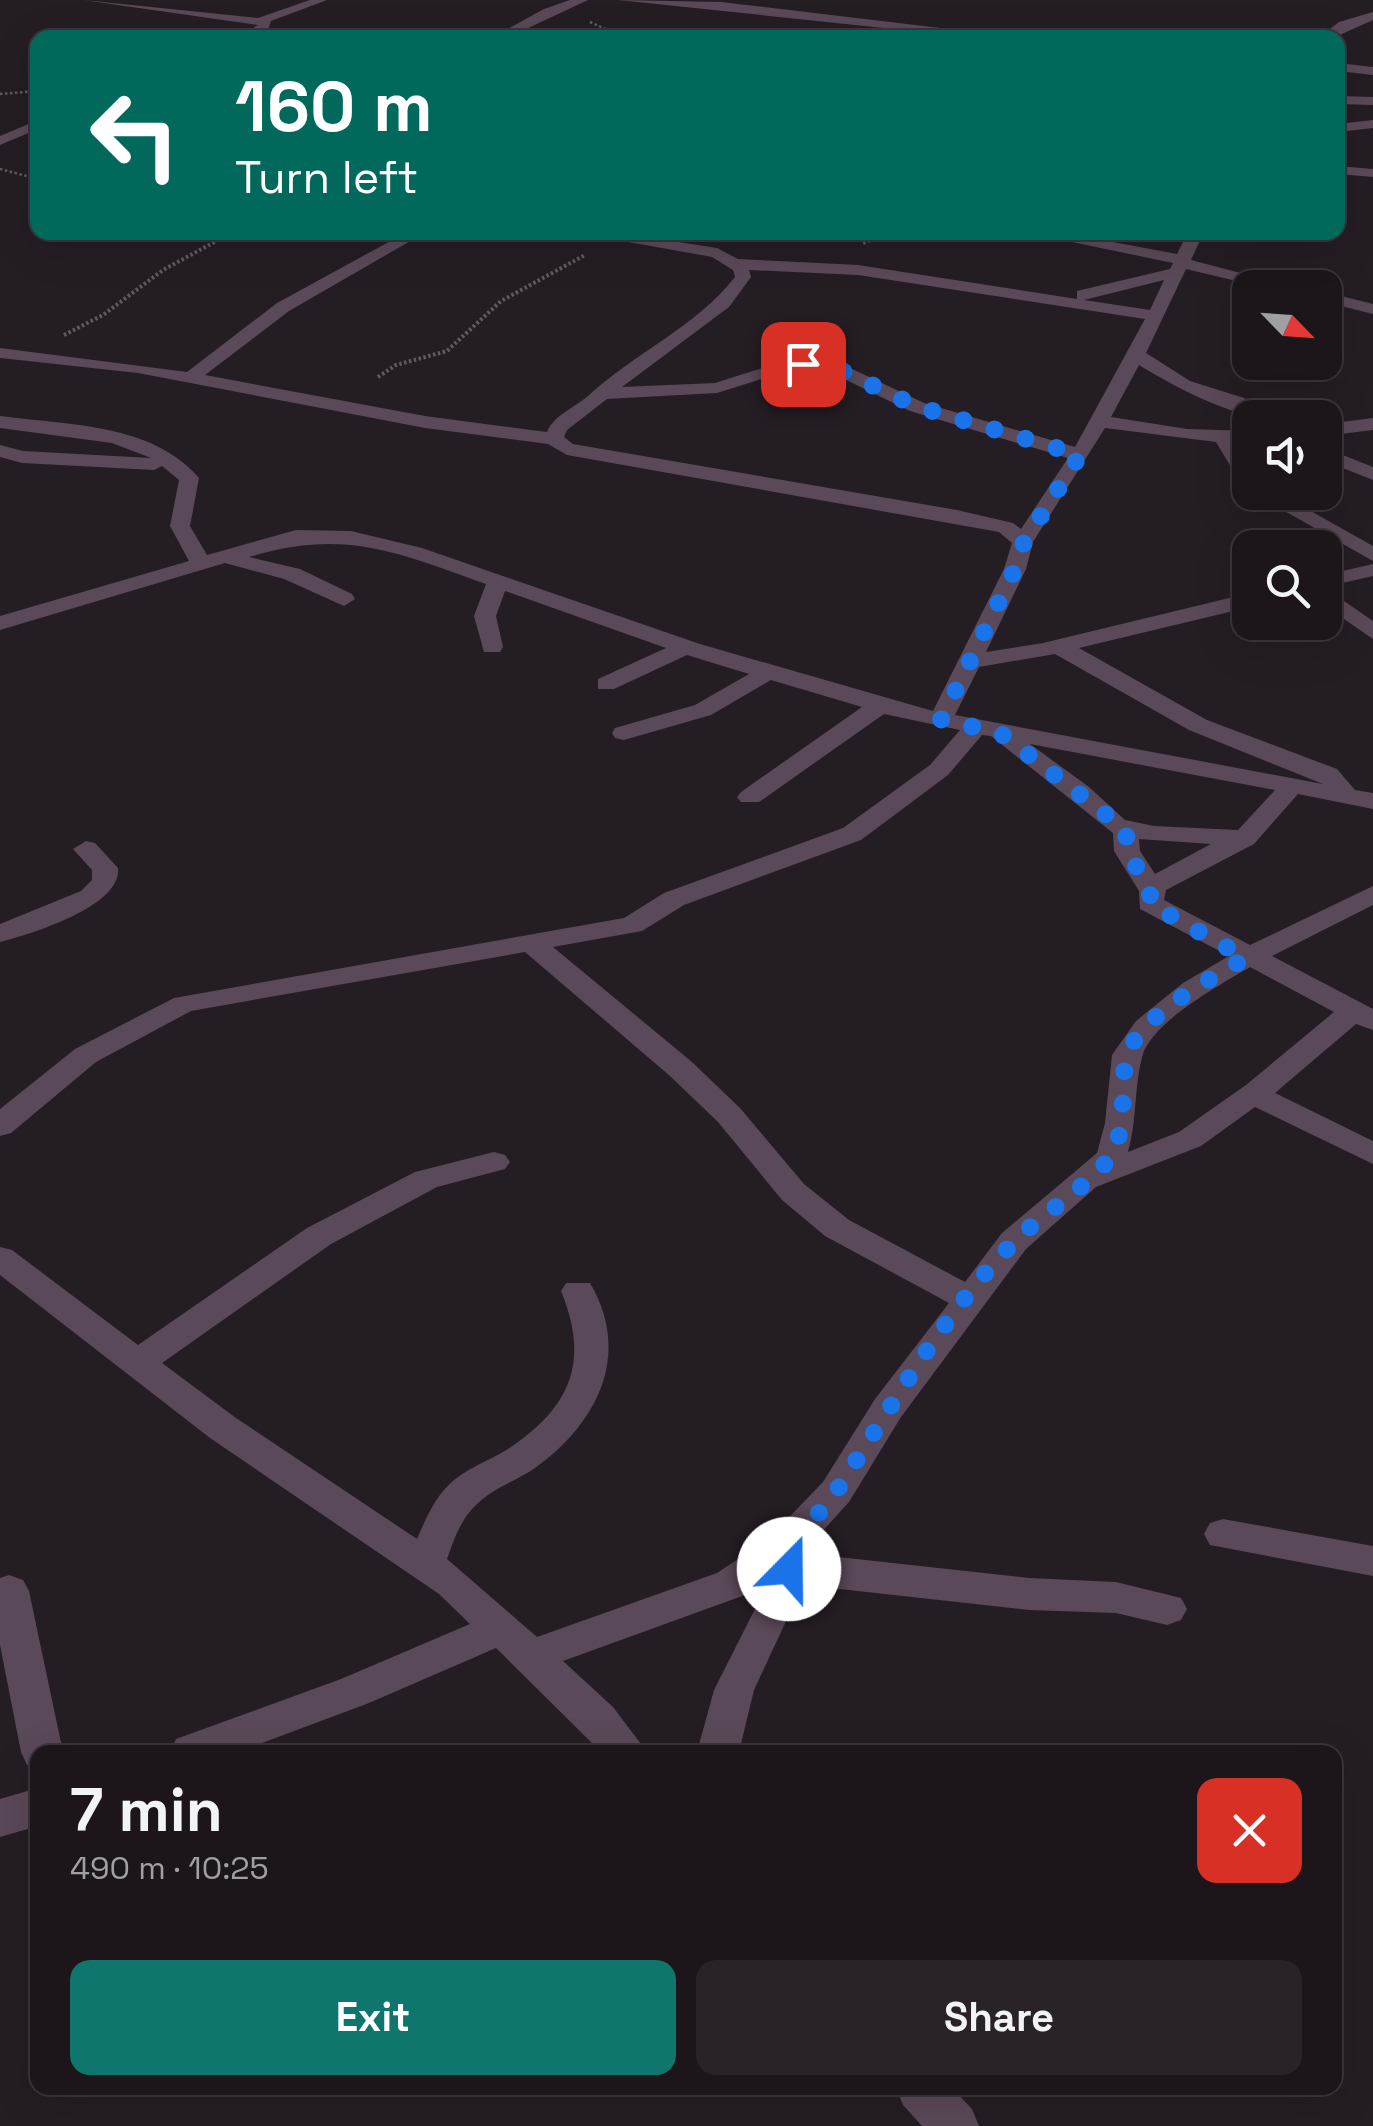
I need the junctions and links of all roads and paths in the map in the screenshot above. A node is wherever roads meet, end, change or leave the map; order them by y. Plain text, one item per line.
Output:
1 (89, 0) edge
2 (321, 0) edge
3 (582, 0) edge
4 (624, 0) edge
5 (675, 0) edge
6 (746, 0) edge
7 (530, 2) edge
8 (656, 2) edge
9 (701, 5) junction
10 (542, 14) junction
11 (1373, 16) edge
12 (260, 20) junction
13 (258, 30) edge
14 (512, 30) edge
15 (942, 30) edge
16 (1336, 30) edge
17 (1345, 69) edge
18 (1373, 71) edge
19 (30, 92) edge
20 (0, 94) edge
21 (1345, 100) edge
22 (1373, 101) edge
23 (1373, 124) edge
24 (30, 127) edge
25 (1345, 127) edge
26 (2, 139) edge
27 (0, 170) edge
28 (1345, 170) edge
29 (1373, 172) edge
30 (30, 177) edge
31 (217, 240) edge
32 (404, 240) edge
33 (621, 240) edge
34 (630, 240) edge
35 (701, 240) edge
36 (1067, 240) edge
37 (1192, 240) edge
38 (690, 248) junction
39 (736, 264) junction
40 (1181, 265) junction
41 (1232, 276) edge
42 (1066, 299) junction
43 (1342, 301) edge
44 (1373, 309) edge
45 (1158, 316) junction
46 (0, 352) edge
47 (34, 356) junction
48 (1136, 356) junction
49 (0, 377) edge
50 (378, 377) dead end
51 (190, 378) junction
52 (600, 394) junction
53 (1232, 400) edge
54 (1098, 421) junction
55 (0, 422) edge
56 (1373, 424) edge
57 (1342, 428) edge
58 (1222, 437) junction
59 (1232, 437) edge
60 (554, 439) junction
61 (0, 451) edge
62 (1232, 454) edge
63 (1080, 455) junction
64 (1342, 461) edge
65 (172, 466) junction
66 (1373, 474) edge
67 (1293, 510) edge
68 (1024, 542) junction
69 (1373, 555) edge
70 (212, 560) junction
71 (1373, 570) edge
72 (1342, 577) edge
73 (498, 581) junction
74 (344, 599) dead end
75 (1232, 604) edge
76 (1342, 609) edge
77 (0, 623) edge
78 (1373, 632) edge
79 (1058, 646) junction
80 (686, 647) junction
81 (492, 648) dead end
82 (972, 661) junction
83 (767, 673) junction
84 (606, 684) dead end
85 (880, 706) junction
86 (941, 720) junction
87 (987, 730) junction
88 (624, 733) dead end
89 (1292, 786) junction
90 (1346, 796) junction
91 (750, 797) dead end
92 (1373, 800) edge
93 (1126, 830) junction
94 (1245, 838) junction
95 (86, 849) dead end
96 (1150, 890) junction
97 (1373, 894) edge
98 (0, 934) edge
99 (528, 941) junction
100 (1246, 958) junction
101 (1362, 1015) edge
102 (1254, 1094) junction
103 (0, 1126) edge
104 (1373, 1154) edge
105 (494, 1162) dead end
106 (1084, 1180) junction
107 (1, 1259) edge
108 (578, 1291) dead end
109 (968, 1298) junction
110 (139, 1362) junction
111 (1224, 1534) dead end
112 (793, 1552) junction
113 (1373, 1561) edge
114 (426, 1564) junction
115 (9, 1590) dead end
116 (1167, 1609) dead end
117 (501, 1628) junction
118 (531, 1656) junction
119 (41, 1745) edge
120 (210, 1745) edge
121 (619, 1745) edge
122 (720, 1745) edge
123 (30, 1809) edge
124 (0, 1818) edge
125 (926, 2095) edge
126 (955, 2126) edge

1 - 12 street
2 - 12 street
3 - 10 street
4 - 8 street
5 - 8 street
6 - 9 street
7 - 10 street
8 - 9 street
9 - 15 street
10 - 14 street
11 - 16 street
12 - 13 street
17 - 18 street
19 - 20 path
21 - 22 street
23 - 25 street
24 - 26 street
27 - 30 path
28 - 29 street
31 - 47 path
32 - 51 street
33 - 50 path
34 - 38 street
35 - 38 street
36 - 40 street
37 - 40 street
38 - 39 street
39 - 42 street
39 - 52 street
40 - 41 street
40 - 42 street
40 - 45 street
42 - 45 street
43 - 44 street
45 - 48 street
46 - 47 street
47 - 49 street
47 - 51 street
48 - 53 street
48 - 54 street
51 - 60 street
52 - 60 street
52 - 63 street
54 - 58 street
54 - 63 street
55 - 65 street
56 - 57 street
58 - 59 street
58 - 62 street
60 - 68 street
61 - 65 street
63 - 68 street
64 - 66 street
65 - 70 street
67 - 69 street
68 - 82 street
70 - 73 street
70 - 74 street
70 - 77 street
71 - 72 street
73 - 80 street
73 - 81 street
75 - 79 street
76 - 78 street
79 - 82 street
79 - 90 street
80 - 83 street
80 - 84 street
82 - 86 street
83 - 85 street
83 - 88 street
85 - 86 street
85 - 91 street
86 - 87 street
87 - 89 street
87 - 93 street
87 - 99 street
89 - 90 street
89 - 94 street
90 - 92 street
93 - 94 street
93 - 96 street
94 - 96 street
95 - 98 street
96 - 100 street
97 - 100 street
99 - 103 street
99 - 109 street
100 - 101 street
100 - 106 street
101 - 102 street
102 - 104 street
102 - 106 street
105 - 110 street
106 - 109 street
107 - 110 street
108 - 114 street
109 - 112 street
110 - 114 street
111 - 113 street
112 - 116 street
112 - 118 street
112 - 122 street
114 - 117 street
115 - 119 street
117 - 118 street
117 - 120 street
118 - 121 street
123 - 124 street
125 - 126 street

